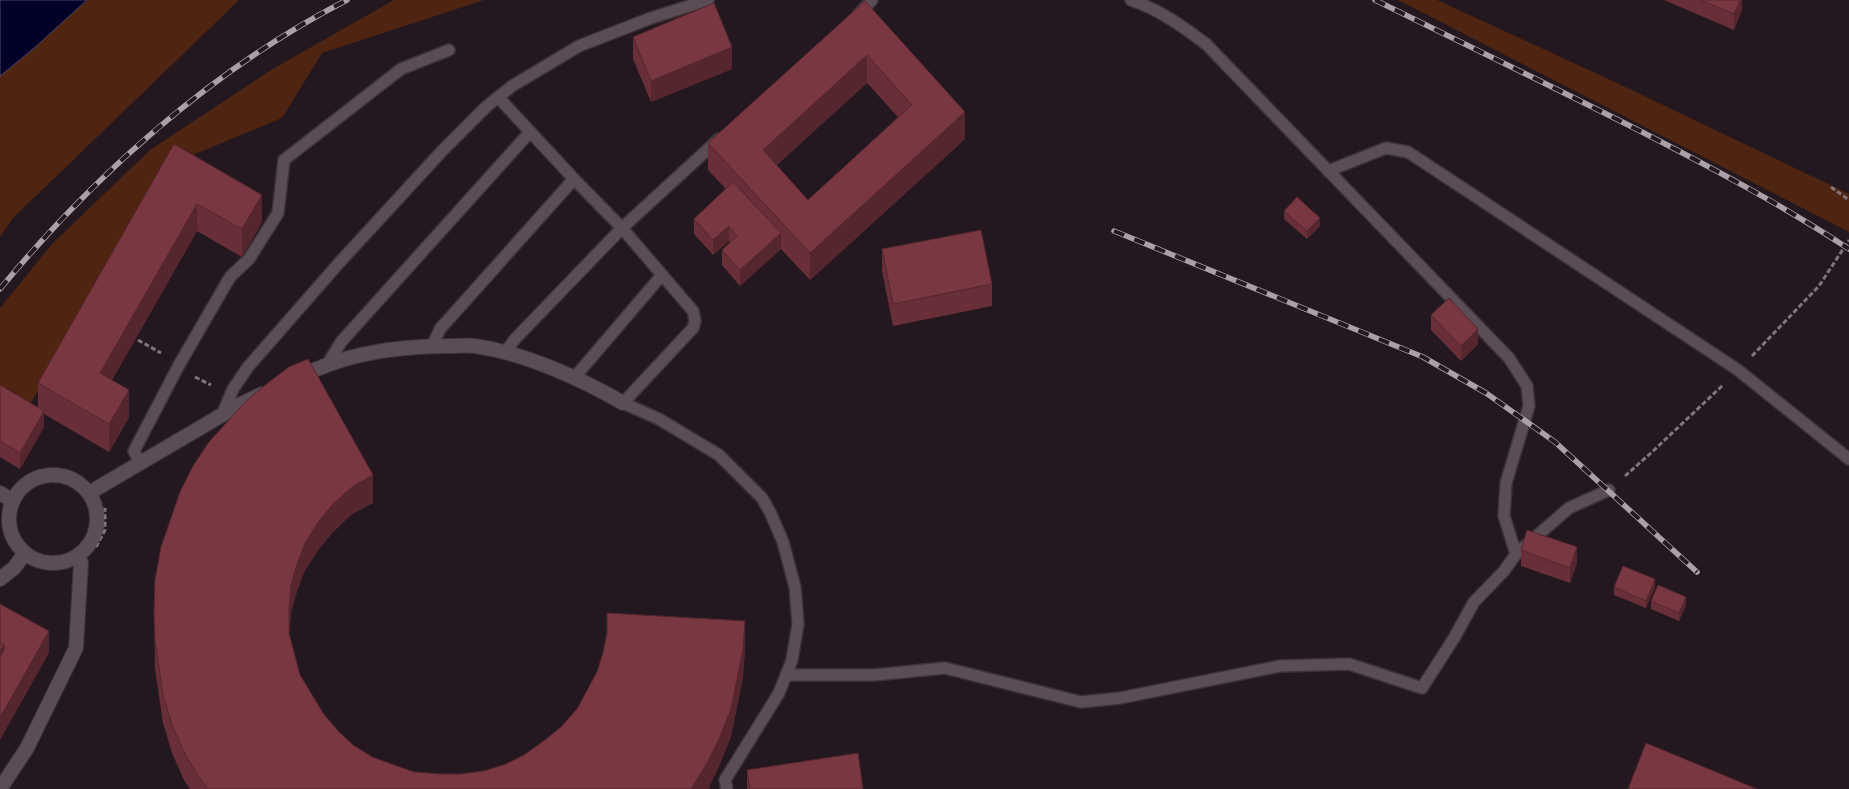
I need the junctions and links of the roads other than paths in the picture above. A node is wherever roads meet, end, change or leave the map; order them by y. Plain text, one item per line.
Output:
1 (708, 0) edge
2 (872, 0) edge
3 (1131, 0) edge
4 (852, 21) edge
5 (449, 50) dead end
6 (498, 97) junction
7 (530, 132) junction
8 (727, 132) edge
9 (1328, 171) junction
10 (574, 180) junction
11 (622, 228) junction
12 (662, 275) junction
13 (432, 346) junction
14 (505, 353) junction
15 (327, 366) junction
16 (574, 378) junction
17 (623, 403) junction
18 (222, 415) junction
19 (1849, 459) edge
20 (140, 463) junction
21 (1609, 490) dead end
22 (0, 493) edge
23 (89, 493) junction
24 (13, 501) junction
25 (26, 553) junction
26 (1516, 554) junction
27 (78, 556) junction
28 (0, 579) edge
29 (786, 675) junction
30 (0, 789) edge
31 (727, 789) edge

1 - 6 lane
2 - 4 lane
3 - 9 lane
5 - 20 lane
6 - 7 lane
6 - 18 lane
7 - 10 lane
7 - 15 lane
8 - 11 lane
9 - 19 lane
9 - 26 lane
10 - 11 lane
10 - 13 lane
11 - 12 lane
11 - 14 lane
12 - 16 lane
12 - 17 lane
13 - 14 street
13 - 15 street
14 - 16 street
15 - 18 street
16 - 17 street
17 - 29 lane
18 - 20 street
20 - 23 street
21 - 26 lane
22 - 24 street
23 - 24 street
23 - 27 street
24 - 25 street
25 - 27 street
25 - 28 street
26 - 29 lane
27 - 30 street
29 - 31 lane

